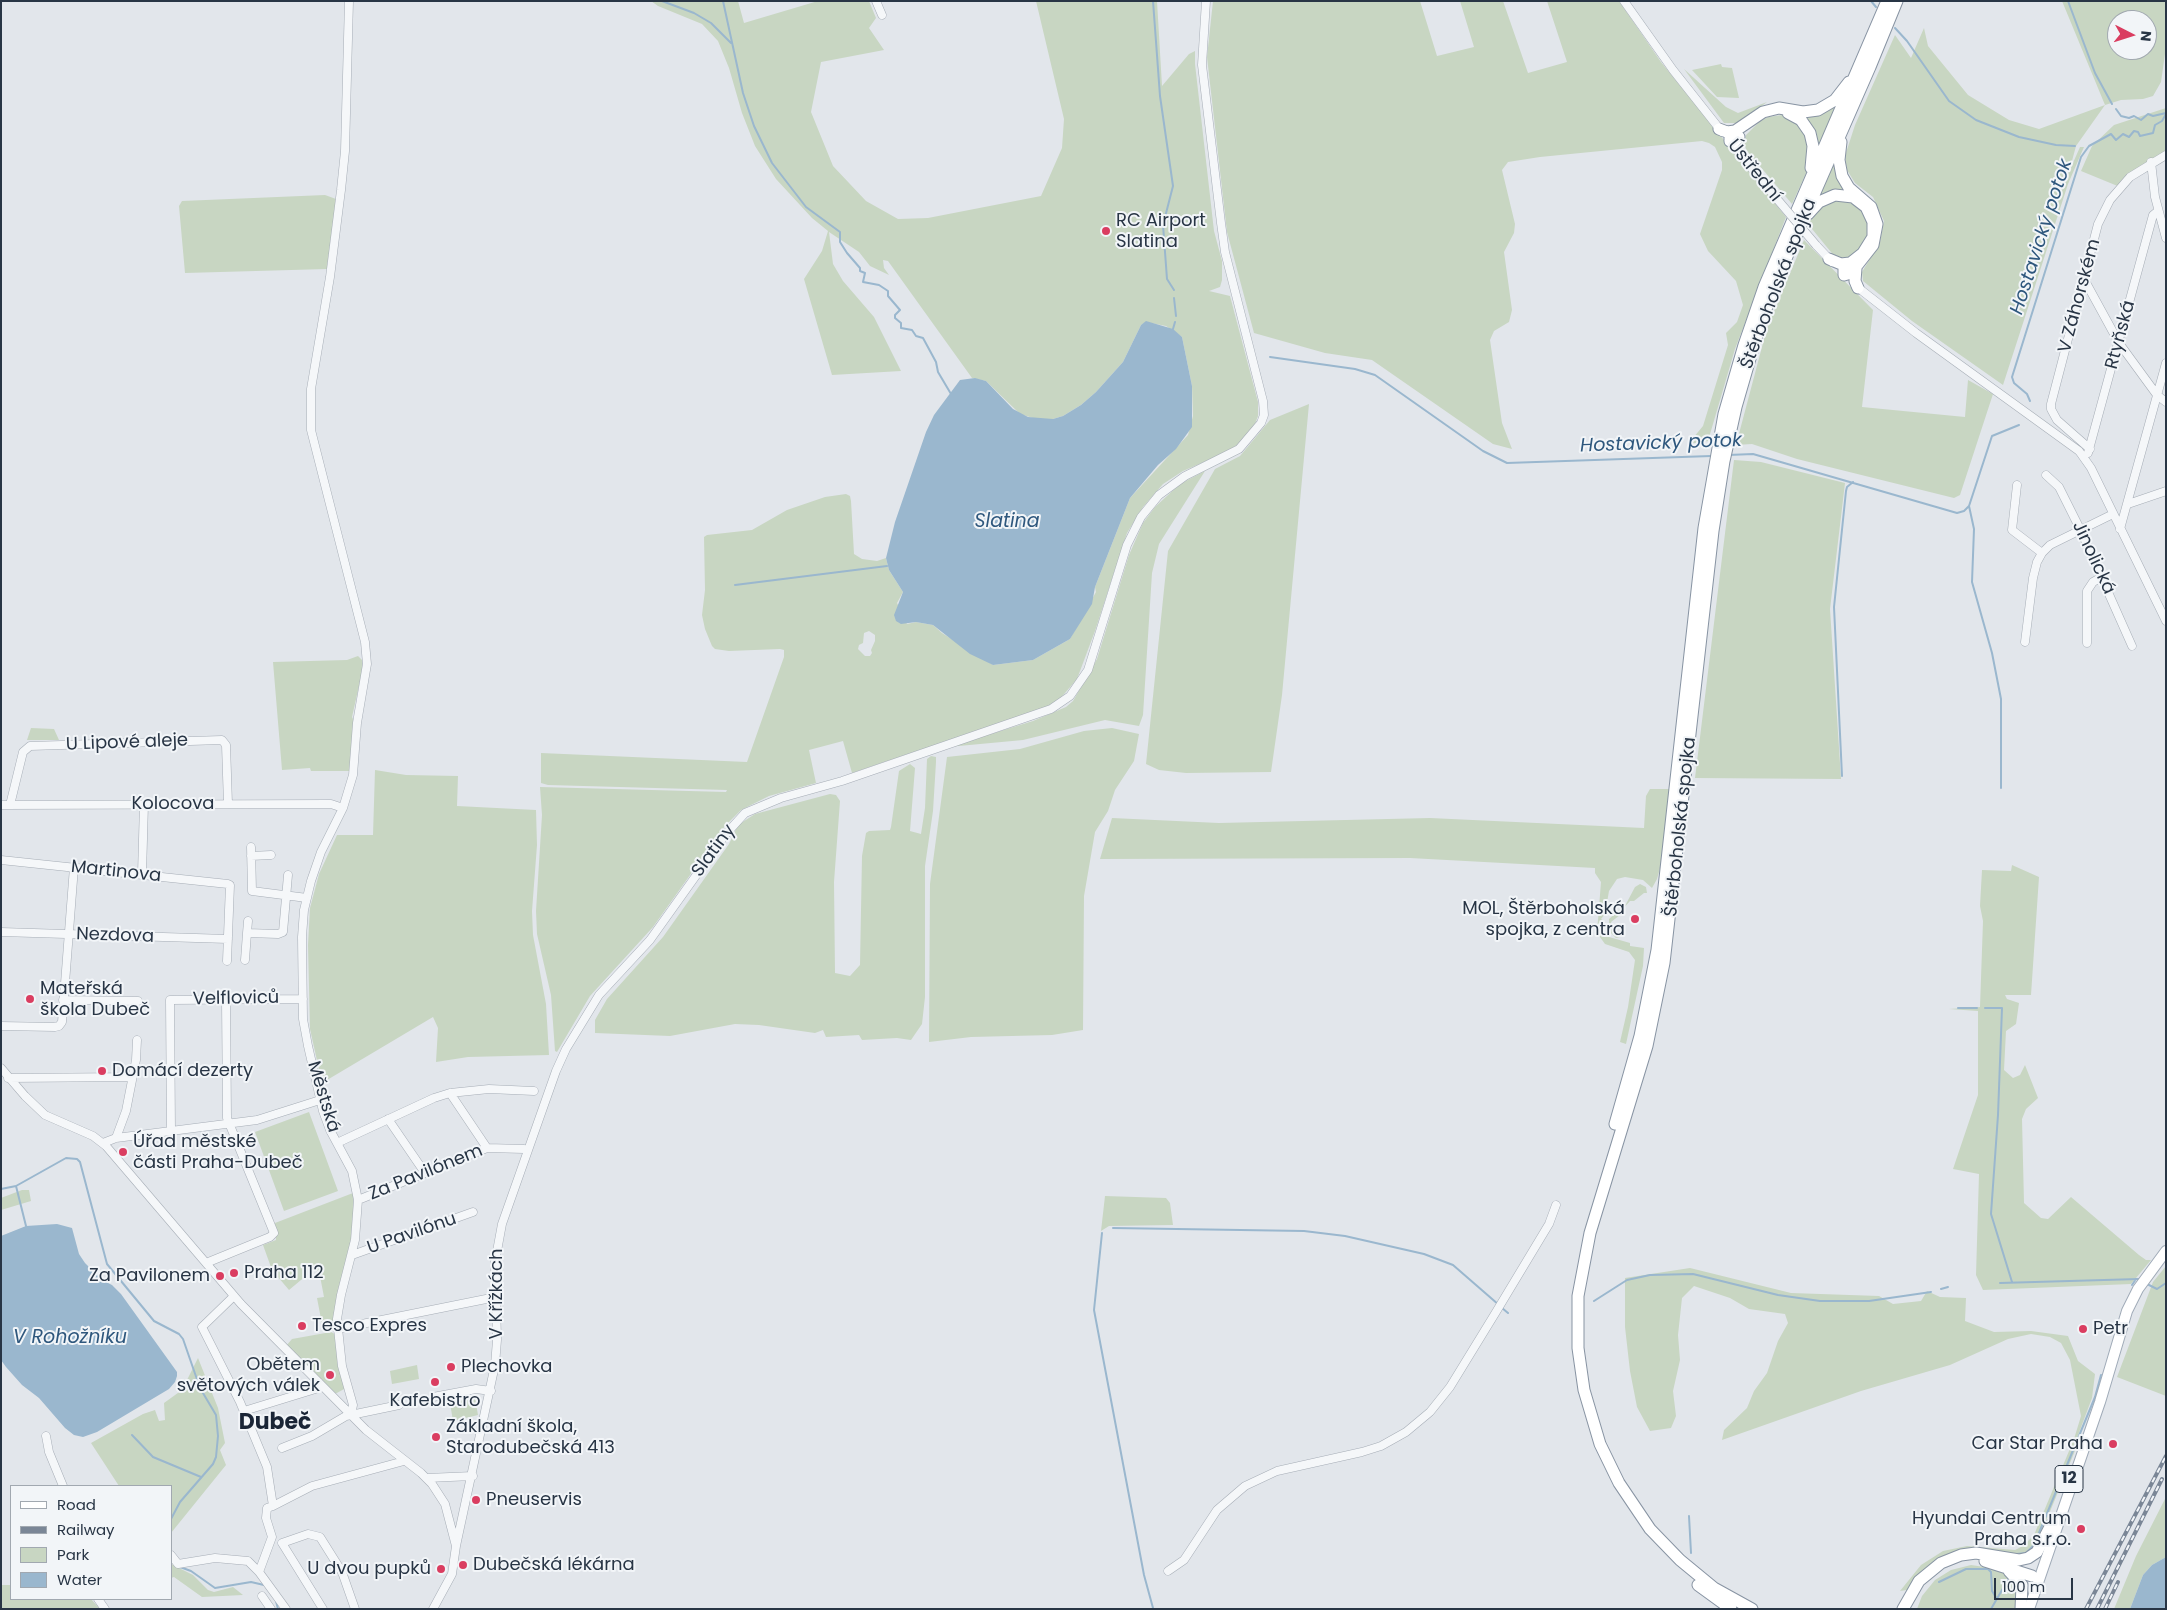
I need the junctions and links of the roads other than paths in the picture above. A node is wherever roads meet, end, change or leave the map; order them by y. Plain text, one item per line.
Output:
1 (350, 1) edge
2 (876, 1) edge
3 (1206, 1) edge
4 (1624, 1) edge
5 (1887, 1) edge
6 (1897, 1) edge
7 (882, 16) dead end
8 (1862, 64) junction
9 (1847, 120) junction
10 (1719, 129) joint
11 (1735, 136) junction
12 (1737, 151) joint
13 (2166, 155) edge
14 (2151, 162) junction
15 (1806, 189) junction
16 (2158, 211) junction
17 (1796, 234) junction
18 (2166, 238) edge
19 (1829, 259) junction
20 (1853, 265) junction
21 (1844, 275) junction
22 (2084, 279) junction
23 (1858, 288) junction
24 (2119, 343) junction
25 (2166, 363) edge
26 (2157, 395) junction
27 (2166, 402) edge
28 (1722, 447) junction
29 (2090, 449) junction
30 (2086, 460) junction
31 (2046, 475) dead end
32 (2017, 485) dead end
33 (2166, 491) edge
34 (2128, 504) junction
35 (2113, 514) junction
36 (2120, 529) junction
37 (2080, 530) junction
38 (2042, 553) junction
39 (2102, 577) junction
40 (2166, 622) edge
41 (2026, 642) dead end
42 (2087, 643) dead end
43 (2132, 646) dead end
44 (144, 804) junction
45 (228, 804) junction
46 (1, 805) edge
47 (10, 805) junction
48 (344, 808) junction
49 (251, 847) dead end
50 (251, 856) junction
51 (271, 856) dead end
52 (1, 860) edge
53 (74, 867) junction
54 (142, 874) junction
55 (288, 875) dead end
56 (286, 895) junction
57 (307, 898) junction
58 (248, 921) dead end
59 (1, 932) edge
60 (247, 933) junction
61 (69, 934) junction
62 (228, 939) junction
63 (245, 960) dead end
64 (227, 961) dead end
65 (303, 999) junction
66 (63, 1000) junction
67 (226, 1000) junction
68 (138, 1001) dead end
69 (1, 1026) edge
70 (137, 1040) dead end
71 (566, 1049) joint
72 (1, 1068) edge
73 (132, 1077) junction
74 (8, 1078) junction
75 (534, 1090) dead end
76 (450, 1093) junction
77 (320, 1100) junction
78 (388, 1119) junction
79 (228, 1123) junction
80 (171, 1131) junction
81 (116, 1138) junction
82 (103, 1143) junction
83 (337, 1143) junction
84 (486, 1148) junction
85 (524, 1149) dead end
86 (425, 1173) junction
87 (358, 1200) junction
88 (1556, 1205) dead end
89 (473, 1212) dead end
90 (2166, 1251) edge
91 (352, 1255) junction
92 (206, 1263) junction
93 (234, 1296) junction
94 (496, 1297) junction
95 (337, 1329) junction
96 (322, 1387) junction
97 (491, 1391) junction
98 (432, 1397) dead end
99 (399, 1405) dead end
100 (244, 1411) junction
101 (351, 1415) junction
102 (2089, 1434) junction
103 (46, 1436) dead end
104 (282, 1448) dead end
105 (404, 1460) junction
106 (1606, 1466) junction
107 (473, 1476) junction
108 (427, 1478) junction
109 (63, 1485) edge
110 (270, 1507) junction
111 (2051, 1525) junction
112 (456, 1546) junction
113 (172, 1556) edge
114 (1984, 1557) junction
115 (1168, 1571) dead end
116 (259, 1572) junction
117 (2036, 1574) junction
118 (262, 1596) dead end
119 (271, 1609) edge
120 (286, 1609) edge
121 (323, 1609) edge
122 (355, 1609) edge
123 (433, 1609) edge
124 (1731, 1609) edge
125 (1752, 1609) edge
126 (1903, 1609) edge
127 (1913, 1609) edge
128 (2022, 1609) edge
129 (2028, 1609) edge

1 - 48 street, Městská
2 - 7 street
3 - 71 street, Slatiny
4 - 10 street, Ústřední
5 - 8 highway, Štěrboholská spojka
6 - 9 highway, Štěrboholská spojka
8 - 11 highway
8 - 15 highway, Štěrboholská spojka
9 - 17 highway, Štěrboholská spojka
9 - 20 highway
10 - 11 highway
11 - 12 highway
11 - 15 highway
12 - 19 street, Ústřední, bridge
13 - 14 street, V Záhorském
14 - 16 street
14 - 22 street, V Záhorském
15 - 28 highway, Štěrboholská spojka
16 - 18 street
16 - 24 street, Rtyňská
17 - 20 highway
17 - 28 highway, Štěrboholská spojka
19 - 20 highway
19 - 21 street, Ústřední
20 - 21 highway
20 - 23 highway
21 - 23 street, Ústřední
22 - 24 street
22 - 29 street, V Záhorském
23 - 30 street, Ústřední
24 - 26 street
24 - 29 street, Rtyňská
25 - 26 street
26 - 27 street
26 - 34 street
28 - 106 highway, Štěrboholská spojka
29 - 30 street, Rtyňská
30 - 35 street, Ústřední
31 - 37 street, Jinolická
32 - 38 street
33 - 34 street
34 - 36 street
35 - 36 street, Ústřední
35 - 37 street
36 - 40 street, Ústřední
37 - 38 street
37 - 39 street, Jinolická
38 - 41 street
39 - 42 street
39 - 43 street, Jinolická
44 - 45 street, Kolocova
44 - 47 street, Kolocova
44 - 54 street
45 - 47 street, U Lipové aleje
45 - 48 street, Kolocova
46 - 47 street, Kolocova
48 - 57 street, Městská
49 - 50 street
50 - 51 street
50 - 56 street
52 - 53 street, Martinova
53 - 54 street, Martinova
53 - 61 street
54 - 62 street, Martinova
55 - 56 street
56 - 57 street
56 - 60 street
57 - 65 street, Městská
58 - 60 street
59 - 61 street, Nezdova
60 - 63 street
61 - 62 street, Nezdova
61 - 66 street
62 - 64 street
65 - 67 street, Velfloviců
65 - 77 street, Městská
66 - 68 street
66 - 69 street
67 - 79 street
67 - 80 street, Velfloviců
70 - 73 street
71 - 94 street, V Křížkách
72 - 74 street
73 - 74 street
73 - 81 street
74 - 82 street
75 - 76 street
76 - 78 street
76 - 84 street
77 - 79 street
77 - 83 street, Městská
78 - 83 street
78 - 86 street
79 - 80 street
79 - 92 street
80 - 81 street
81 - 82 street
82 - 92 street
83 - 87 street, Městská
84 - 85 street, Za Pavilónem
84 - 86 street, Za Pavilónem
86 - 87 street, Za Pavilónem
87 - 91 street, Městská
88 - 115 street
89 - 91 street, U Pavilónu
90 - 102 main road, 12
91 - 95 street, Městská
92 - 93 street
93 - 96 street
93 - 100 street
94 - 95 street
94 - 97 street, V Křížkách
95 - 101 street, Městská
96 - 100 street
96 - 101 street
97 - 98 street
97 - 107 street, V Křížkách
99 - 101 street
100 - 110 street
101 - 104 street
101 - 105 street
102 - 111 main road, 12
102 - 117 main road, 12
103 - 109 street
105 - 108 street
105 - 110 street
106 - 124 highway, Štěrboholská spojka
106 - 125 highway, Štěrboholská spojka
107 - 108 street
107 - 112 street, V Křížkách
108 - 112 street
110 - 116 street
111 - 114 highway
111 - 117 main road, 12
112 - 123 street, V Křížkách
113 - 116 street
114 - 117 highway
114 - 126 highway
114 - 127 highway
114 - 128 highway
116 - 120 street
117 - 128 main road, 12
117 - 129 main road, 12
118 - 119 street
121 - 122 street

